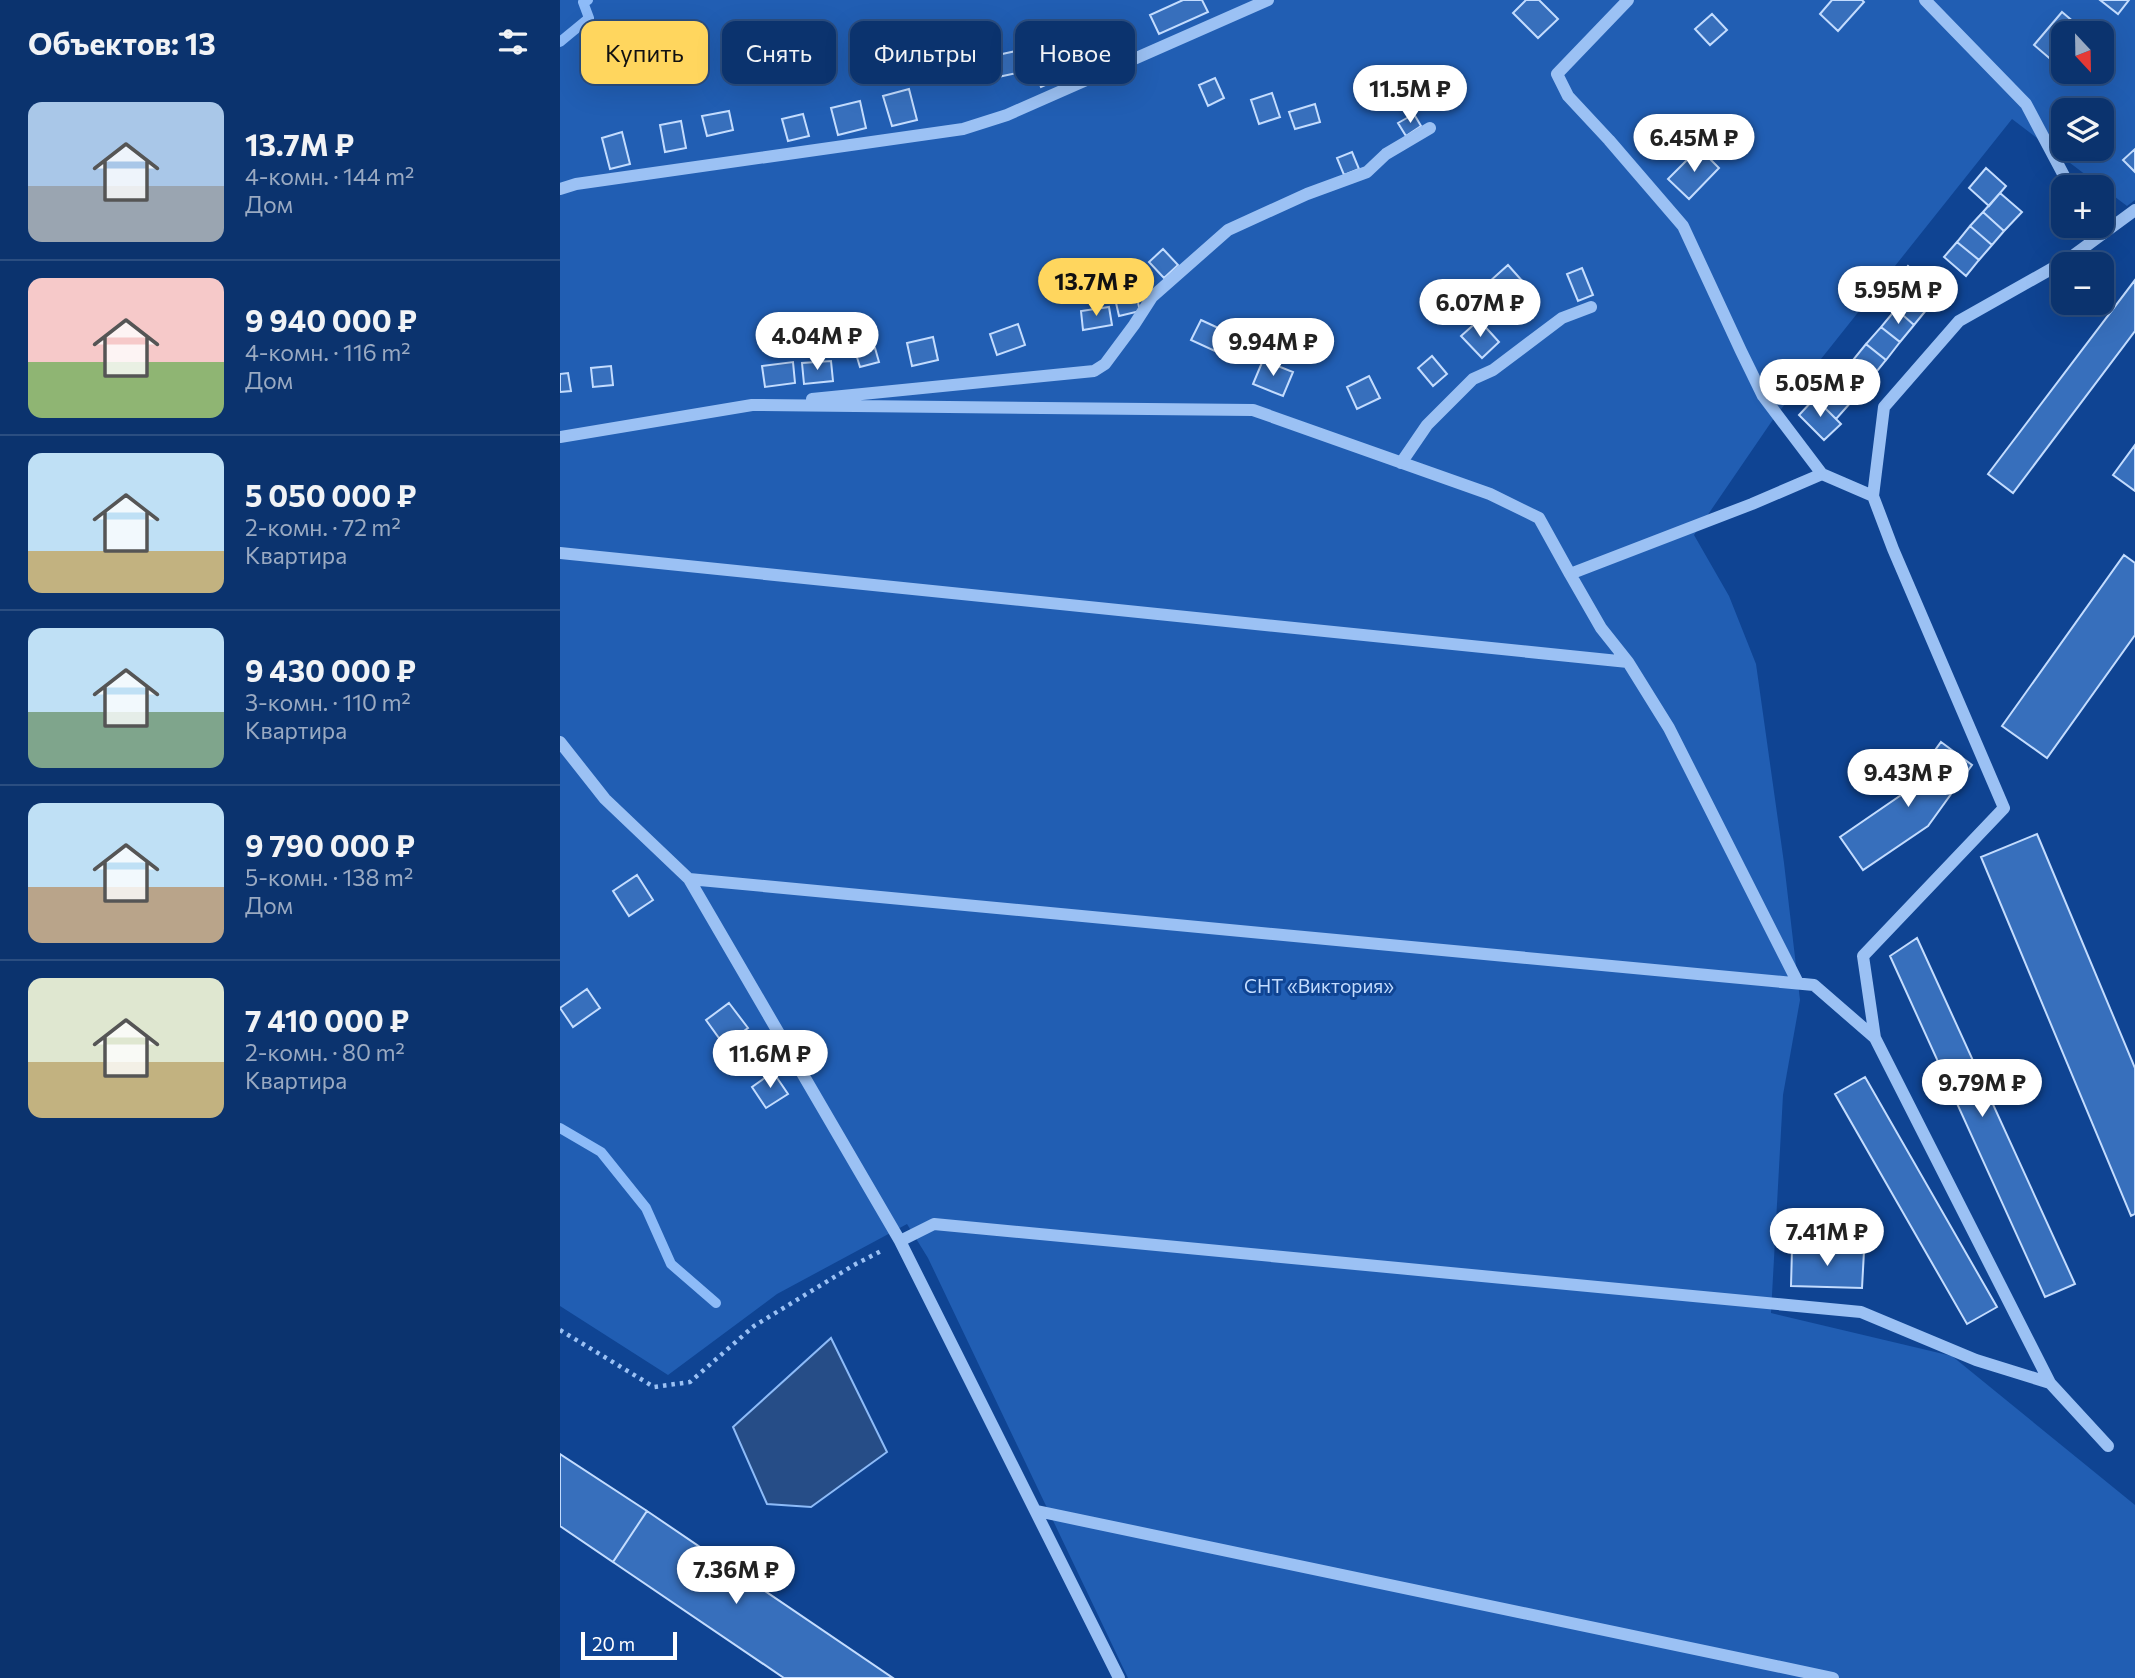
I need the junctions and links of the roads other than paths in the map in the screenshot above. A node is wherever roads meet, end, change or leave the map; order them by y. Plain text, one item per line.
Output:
1 (1268, 0) edge
2 (1629, 0) edge
3 (1925, 0) edge
4 (1430, 128) dead end
5 (2064, 175) edge
6 (560, 188) edge
7 (2135, 210) edge
8 (2114, 221) edge
9 (2088, 238) edge
10 (1591, 307) dead end
11 (752, 405) junction
12 (560, 437) edge
13 (1401, 463) junction
14 (1822, 474) junction
15 (1873, 496) junction
16 (560, 553) edge
17 (1570, 574) junction
18 (1628, 662) junction
19 (560, 742) edge
20 (689, 879) junction
21 (1798, 984) junction
22 (1875, 1038) junction
23 (900, 1241) junction
24 (2050, 1382) junction
25 (2108, 1447) dead end
26 (1037, 1511) junction
27 (1119, 1678) edge
28 (1833, 1678) edge

1 - 6 lane
2 - 14 lane
3 - 5 lane
4 - 11 lane
7 - 8 lane
9 - 15 lane
10 - 13 lane
11 - 12 lane
11 - 13 lane
13 - 17 lane
14 - 15 lane
14 - 17 lane
15 - 22 lane
16 - 18 lane
17 - 18 lane
18 - 21 lane
19 - 20 lane
20 - 21 lane
20 - 23 lane
21 - 22 lane
22 - 24 lane
23 - 24 lane
23 - 26 lane
24 - 25 lane
26 - 27 lane
26 - 28 lane

